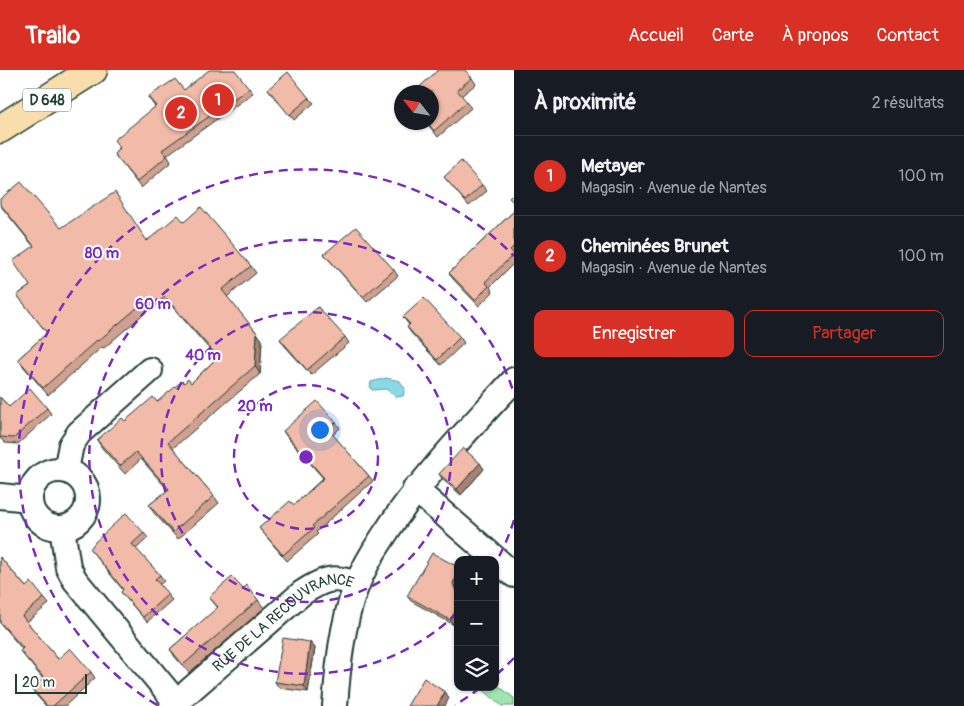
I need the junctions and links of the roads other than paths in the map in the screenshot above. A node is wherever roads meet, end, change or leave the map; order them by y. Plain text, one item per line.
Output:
1 (93, 70) edge
2 (0, 129) edge
3 (150, 370) dead end
4 (514, 380) edge
5 (66, 470) junction
6 (416, 489) junction
7 (0, 496) edge
8 (30, 499) junction
9 (62, 528) junction
10 (514, 575) edge
11 (357, 585) junction
12 (174, 704) edge
13 (335, 706) edge

1 - 2 main road, D 648
3 - 5 street
4 - 6 street, RUE DE LA RECOUVRANCE
5 - 8 street
5 - 9 street
6 - 10 street
6 - 11 street, RUE DE LA RECOUVRANCE
7 - 8 street
8 - 9 street
9 - 12 street
11 - 12 street, RUE DE LA RECOUVRANCE
11 - 13 street

